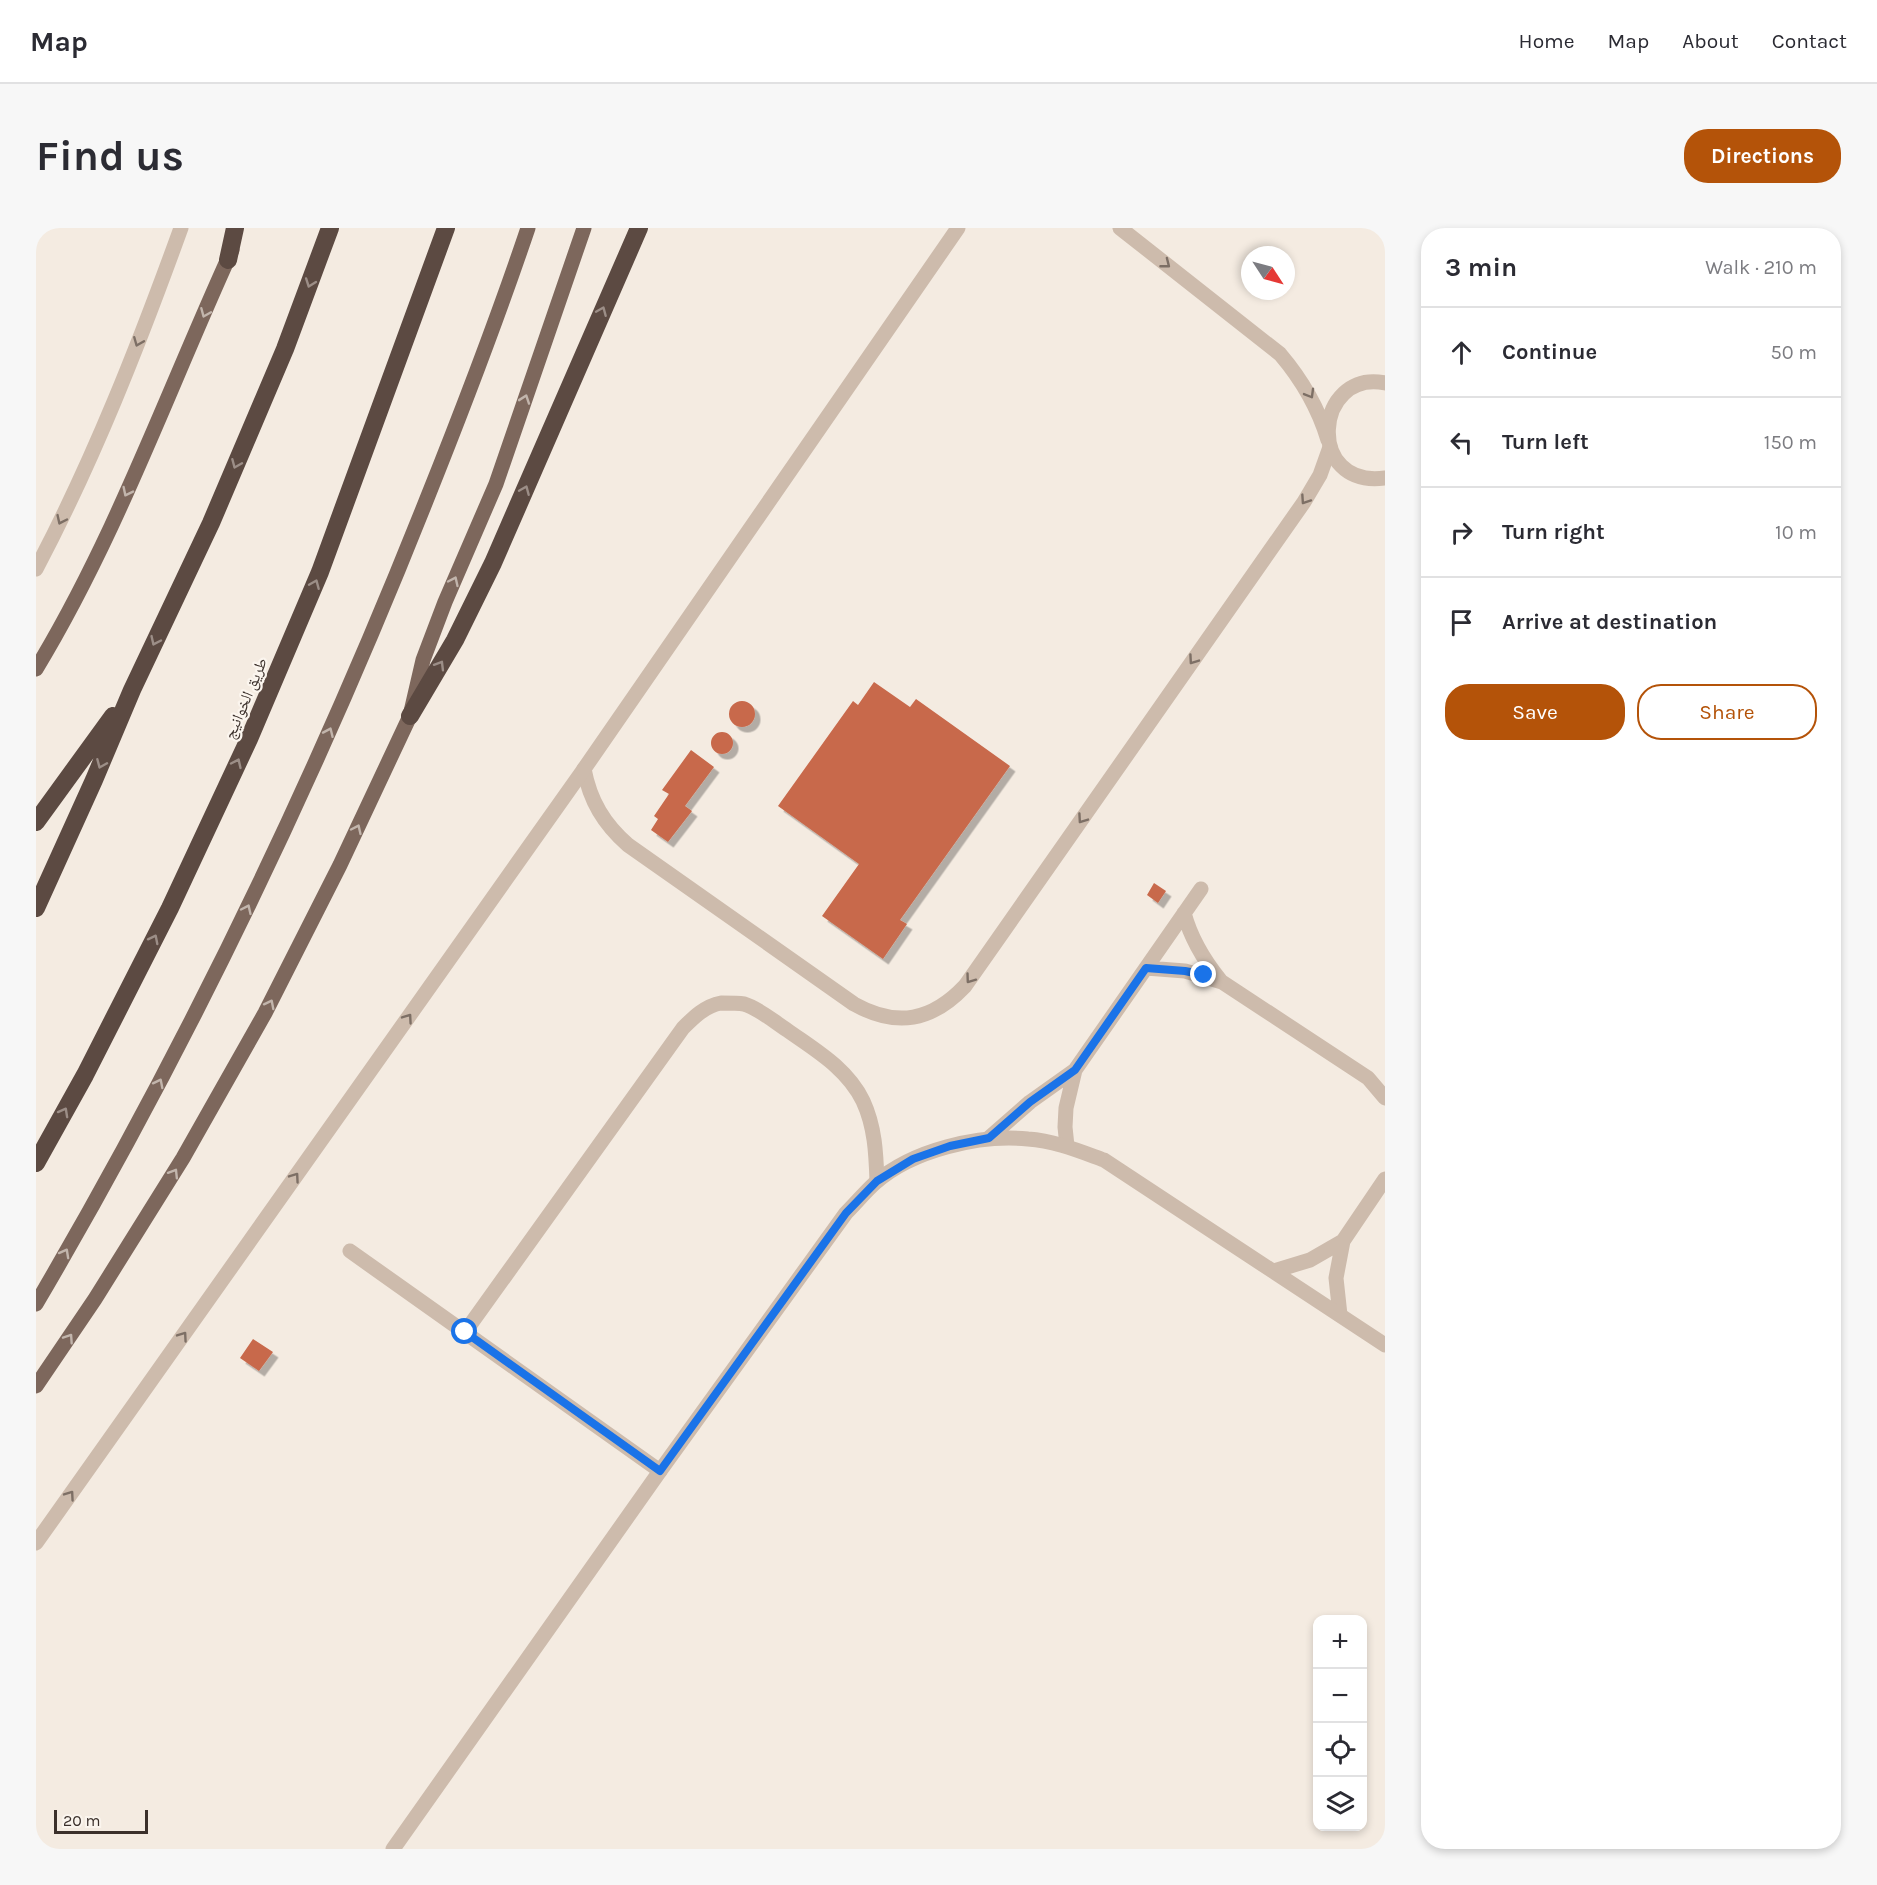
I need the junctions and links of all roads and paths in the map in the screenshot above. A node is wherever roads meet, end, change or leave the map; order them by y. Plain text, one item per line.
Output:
1 (181, 228) edge
2 (235, 228) edge
3 (242, 228) edge
4 (330, 228) edge
5 (446, 228) edge
6 (528, 228) edge
7 (584, 228) edge
8 (639, 228) edge
9 (958, 228) edge
10 (1120, 228) edge
11 (228, 260) junction
12 (1385, 383) edge
13 (1329, 444) junction
14 (1385, 478) edge
15 (36, 569) edge
16 (36, 669) edge
17 (132, 690) junction
18 (410, 716) junction
19 (584, 769) junction
20 (36, 822) edge
21 (1201, 889) dead end
22 (36, 908) edge
23 (1184, 913) junction
24 (1146, 968) junction
25 (1222, 982) junction
26 (1075, 1070) junction
27 (1368, 1078) junction
28 (1385, 1084) edge
29 (1385, 1098) edge
30 (989, 1138) junction
31 (1067, 1146) junction
32 (36, 1163) edge
33 (1385, 1179) edge
34 (877, 1181) junction
35 (1343, 1241) junction
36 (350, 1251) dead end
37 (1274, 1271) junction
38 (36, 1304) edge
39 (1340, 1315) junction
40 (465, 1332) junction
41 (1385, 1345) edge
42 (36, 1386) edge
43 (660, 1471) junction
44 (36, 1543) edge
45 (393, 1849) edge

1 -> 15 street
2 - 11 highway
3 - 11 main road
4 -> 17 highway
32 -> 5 highway, طريق الخوانيج
38 -> 6 main road
18 -> 7 main road
18 -> 8 highway
9 - 19 street
10 -> 13 street
11 -> 16 main road
12 - 13 street
13 - 14 street
13 -> 19 street
17 - 20 highway
17 -> 22 highway
42 -> 18 main road
44 -> 19 street
21 - 23 street
23 - 24 street
23 - 25 street
24 - 25 street
24 - 26 street
25 - 27 street
26 - 30 street
26 - 31 street
27 - 28 street
27 - 29 street
30 - 31 street
30 - 34 street
31 - 37 street
33 - 35 street
34 - 40 street
34 - 43 street
35 - 37 street
35 - 39 street
36 - 40 street
37 - 39 street
39 - 41 street
40 - 43 street
43 - 45 street

